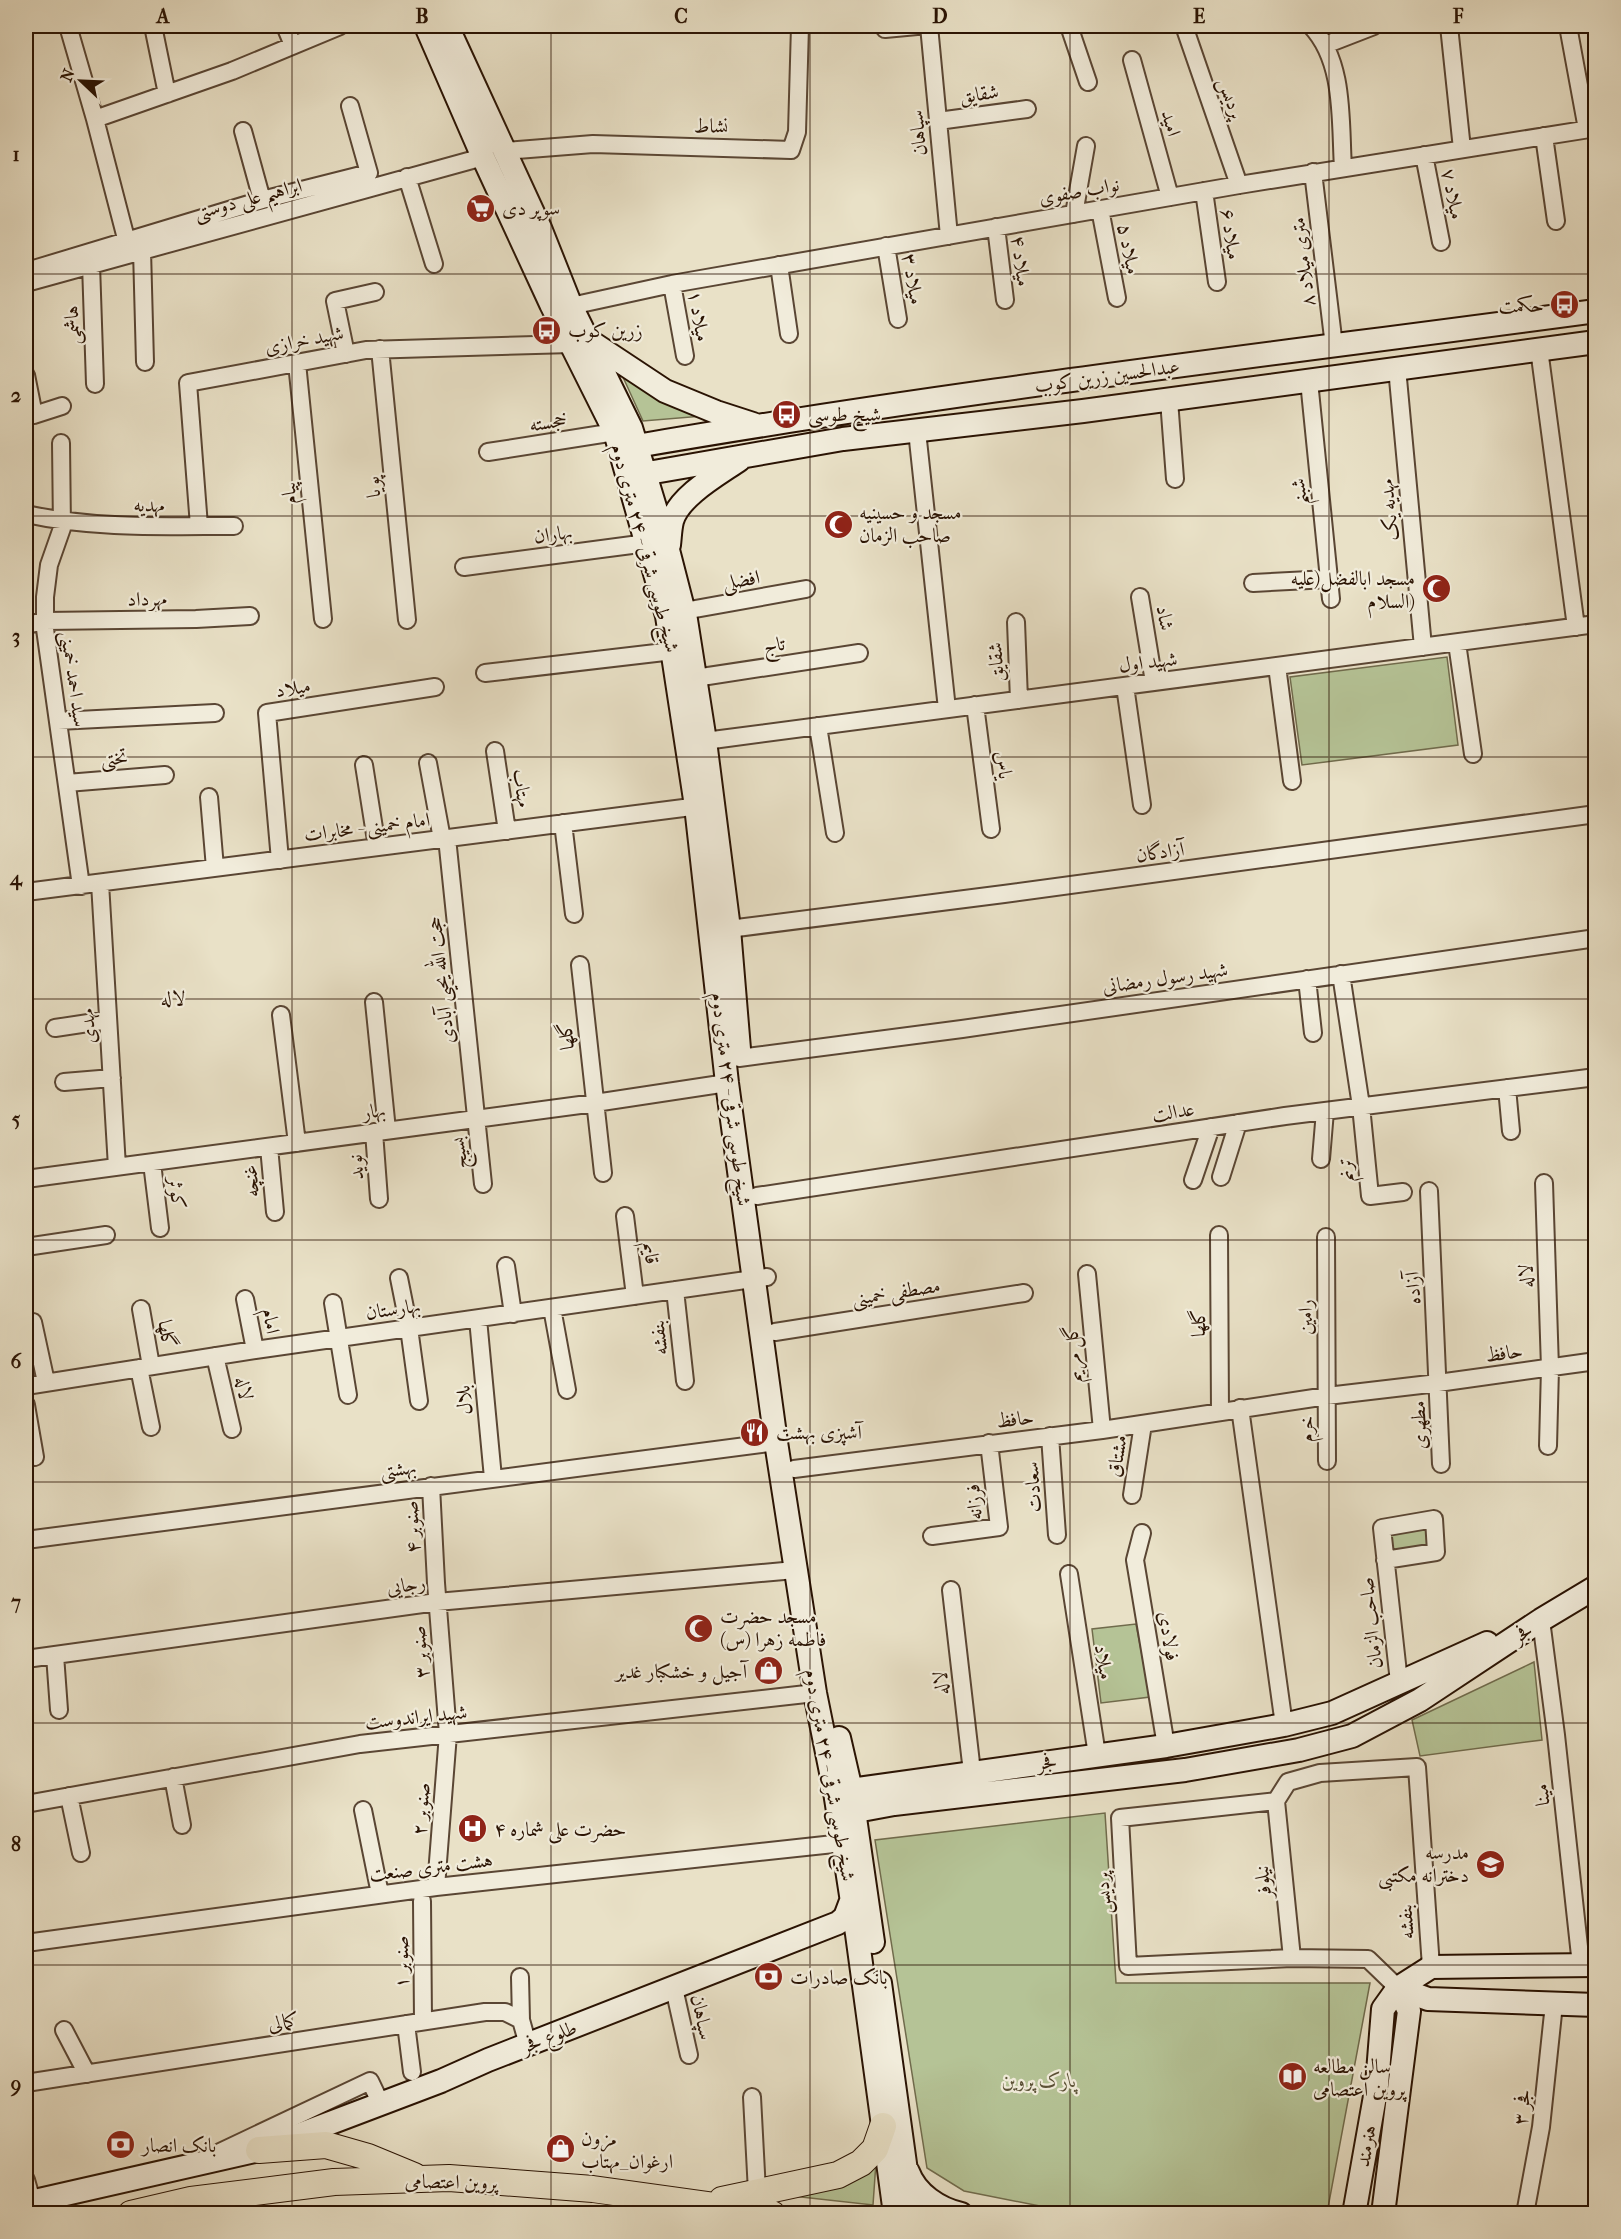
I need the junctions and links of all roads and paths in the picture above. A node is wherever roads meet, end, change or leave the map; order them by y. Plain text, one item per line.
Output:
1 (68, 26) edge
2 (153, 26) edge
3 (285, 26) edge
4 (340, 26) edge
5 (426, 26) edge
6 (800, 26) edge
7 (917, 26) edge
8 (929, 26) edge
9 (1069, 26) edge
10 (1184, 26) edge
11 (1311, 26) edge
12 (1374, 26) edge
13 (1449, 26) edge
14 (1568, 26) edge
15 (451, 27) edge
16 (885, 29) dead end
17 (293, 45) junction
18 (1325, 45) junction
19 (1132, 60) dead end
20 (1088, 82) dead end
21 (167, 93) junction
22 (350, 106) dead end
23 (1027, 108) dead end
24 (95, 119) junction
25 (938, 121) junction
26 (1591, 129) edge
27 (243, 131) dead end
28 (1544, 136) junction
29 (1086, 146) dead end
30 (1462, 149) junction
31 (505, 151) junction
32 (1424, 155) junction
33 (483, 157) junction
34 (1343, 168) junction
35 (1313, 172) junction
36 (407, 177) junction
37 (1239, 185) junction
38 (1204, 191) junction
39 (1170, 197) junction
40 (262, 200) junction
41 (1100, 209) junction
42 (1074, 214) junction
43 (1556, 221) dead end
44 (996, 227) junction
45 (949, 236) junction
46 (1441, 242) dead end
47 (886, 246) junction
48 (133, 248) junction
49 (91, 264) junction
50 (434, 264) dead end
51 (779, 265) junction
52 (27, 275) edge
53 (1217, 282) dead end
54 (672, 284) junction
55 (375, 292) dead end
56 (1117, 298) dead end
57 (1005, 300) dead end
58 (571, 306) junction
59 (1596, 311) edge
60 (898, 319) dead end
61 (789, 334) dead end
62 (580, 342) junction
63 (1596, 342) edge
64 (1334, 346) junction
65 (1539, 349) junction
66 (380, 350) junction
67 (346, 354) junction
68 (685, 356) dead end
69 (145, 362) dead end
70 (297, 363) junction
71 (1397, 368) junction
72 (26, 375) edge
73 (1309, 381) junction
74 (95, 384) dead end
75 (1170, 400) junction
76 (62, 406) dead end
77 (768, 423) junction
78 (917, 431) junction
79 (60, 443) dead end
80 (624, 444) junction
81 (777, 450) junction
82 (488, 452) dead end
83 (747, 455) junction
84 (636, 475) junction
85 (1175, 478) dead end
86 (26, 514) edge
87 (62, 522) junction
88 (199, 526) junction
89 (234, 526) dead end
90 (658, 546) junction
91 (464, 567) dead end
92 (1329, 579) junction
93 (1252, 583) dead end
94 (806, 589) dead end
95 (1140, 597) dead end
96 (1331, 600) dead end
97 (684, 611) junction
98 (250, 616) dead end
99 (323, 619) dead end
100 (407, 620) dead end
101 (45, 621) junction
102 (1016, 622) dead end
103 (1596, 624) edge
104 (26, 625) edge
105 (1576, 627) junction
106 (1457, 643) junction
107 (1423, 647) junction
108 (673, 651) junction
109 (859, 653) dead end
110 (1277, 666) junction
111 (485, 673) dead end
112 (695, 678) junction
113 (1154, 682) junction
114 (1125, 686) junction
115 (435, 687) dead end
116 (1019, 700) junction
117 (975, 705) junction
118 (947, 709) junction
119 (215, 713) dead end
120 (58, 721) junction
121 (818, 726) junction
122 (705, 741) junction
123 (495, 752) dead end
124 (1473, 754) dead end
125 (428, 763) dead end
126 (364, 765) dead end
127 (165, 775) dead end
128 (1292, 781) dead end
129 (67, 783) junction
130 (209, 797) dead end
131 (705, 805) junction
132 (1142, 805) dead end
133 (1596, 814) edge
134 (563, 823) junction
135 (991, 829) dead end
136 (507, 831) junction
137 (835, 833) dead end
138 (444, 839) junction
139 (376, 847) junction
140 (280, 860) junction
141 (215, 868) junction
142 (100, 883) junction
143 (81, 886) junction
144 (26, 892) edge
145 (574, 914) dead end
146 (729, 929) junction
147 (1596, 938) edge
148 (580, 964) dead end
149 (1341, 974) junction
150 (1307, 979) junction
151 (374, 1002) dead end
152 (281, 1015) dead end
153 (108, 1020) junction
154 (55, 1028) dead end
155 (1313, 1033) dead end
156 (740, 1058) junction
157 (1596, 1077) edge
158 (112, 1078) junction
159 (64, 1083) dead end
160 (728, 1083) junction
161 (1507, 1088) junction
162 (595, 1103) junction
163 (1361, 1106) junction
164 (1324, 1111) junction
165 (476, 1118) junction
166 (1238, 1123) junction
167 (1211, 1127) junction
168 (380, 1131) junction
169 (1511, 1131) dead end
170 (297, 1143) junction
171 (269, 1147) junction
172 (1321, 1159) dead end
173 (152, 1162) junction
174 (117, 1167) junction
175 (603, 1173) dead end
176 (1221, 1177) dead end
177 (26, 1179) edge
178 (1193, 1180) dead end
179 (1544, 1183) dead end
180 (483, 1185) dead end
181 (1429, 1191) dead end
182 (1403, 1192) dead end
183 (757, 1196) junction
184 (379, 1199) dead end
185 (275, 1212) dead end
186 (625, 1216) dead end
187 (160, 1228) dead end
188 (1219, 1234) dead end
189 (106, 1236) dead end
190 (1326, 1237) dead end
191 (26, 1247) edge
192 (506, 1266) dead end
193 (1087, 1274) dead end
194 (760, 1277) junction
195 (399, 1278) dead end
196 (675, 1290) junction
197 (1024, 1293) dead end
198 (635, 1296) junction
199 (245, 1299) dead end
200 (333, 1303) dead end
201 (552, 1308) junction
202 (141, 1309) dead end
203 (513, 1314) junction
204 (477, 1319) junction
205 (33, 1322) dead end
206 (409, 1328) junction
207 (775, 1332) junction
208 (338, 1338) junction
209 (255, 1350) junction
210 (215, 1356) junction
211 (1596, 1361) edge
212 (145, 1367) junction
213 (1550, 1368) junction
214 (686, 1381) dead end
215 (46, 1382) junction
216 (1438, 1383) junction
217 (26, 1386) edge
218 (567, 1390) dead end
219 (348, 1395) dead end
220 (1327, 1396) junction
221 (419, 1401) dead end
222 (26, 1405) edge
223 (1240, 1408) junction
224 (1220, 1412) junction
225 (1143, 1424) junction
226 (151, 1427) dead end
227 (232, 1429) dead end
228 (1102, 1430) junction
229 (1050, 1436) junction
230 (776, 1442) junction
231 (989, 1443) junction
232 (1548, 1446) dead end
233 (35, 1457) dead end
234 (1327, 1461) dead end
235 (1442, 1464) dead end
236 (794, 1469) junction
237 (493, 1478) junction
238 (431, 1486) junction
239 (1132, 1495) dead end
240 (1142, 1533) dead end
241 (1057, 1535) dead end
242 (932, 1536) dead end
243 (26, 1540) edge
244 (1385, 1560) dead end
245 (795, 1570) junction
246 (1069, 1574) dead end
247 (1596, 1587) edge
248 (951, 1590) dead end
249 (437, 1602) junction
250 (1541, 1620) junction
251 (55, 1655) junction
252 (26, 1659) edge
253 (1399, 1682) junction
254 (815, 1693) junction
255 (59, 1710) dead end
256 (1284, 1725) junction
257 (448, 1734) junction
258 (1166, 1746) junction
259 (842, 1750) junction
260 (1097, 1755) junction
261 (972, 1772) junction
262 (173, 1777) junction
263 (892, 1794) junction
264 (69, 1796) junction
265 (1276, 1801) junction
266 (845, 1802) junction
267 (26, 1804) edge
268 (363, 1810) dead end
269 (182, 1825) dead end
270 (843, 1843) junction
271 (81, 1852) dead end
272 (861, 1860) junction
273 (436, 1887) junction
274 (380, 1894) junction
275 (422, 1901) dead end
276 (851, 1901) junction
277 (26, 1943) edge
278 (1292, 1958) junction
279 (1588, 1965) edge
280 (1431, 1967) junction
281 (520, 1977) dead end
282 (674, 1988) junction
283 (1398, 1988) junction
284 (1554, 2004) junction
285 (1596, 2005) edge
286 (521, 2020) junction
287 (414, 2023) junction
288 (64, 2030) dead end
289 (528, 2045) junction
290 (689, 2055) dead end
291 (412, 2072) dead end
292 (87, 2074) junction
293 (26, 2083) edge
294 (752, 2097) dead end
295 (381, 2104) junction
296 (883, 2126) junction
297 (259, 2150) junction
298 (192, 2165) junction
299 (907, 2167) junction
300 (422, 2179) junction
301 (757, 2192) junction
302 (28, 2195) edge
303 (706, 2203) junction
304 (1355, 2211) edge
305 (1383, 2212) edge
306 (131, 2214) edge
307 (772, 2214) edge
308 (895, 2214) edge
309 (912, 2214) edge
310 (962, 2214) edge
311 (1525, 2214) edge

1 - 24 street
2 - 21 street
3 - 17 street
4 - 17 street
5 - 33 main road, شیخ طوسی شرقی - ۲۴ متری دوم
6 - 31 street, نشاط
7 - 16 street
8 - 25 street, سپاهان
9 - 20 street
10 - 37 street, پردیس
11 - 18 street
12 - 18 street
13 - 30 street
14 - 26 street
15 - 31 main road, شیخ طوسی شرقی - ۲۴ متری دوم
17 - 21 street
18 - 34 street
19 - 39 street, امید
21 - 24 street
22 - 40 street
23 - 25 street, شقایق
24 - 48 street
25 - 45 street, سپاهان
26 - 28 street, نواب صفوی
27 - 40 street
28 - 30 street, نواب صفوی
28 - 43 street
29 - 42 street
30 - 32 street, نواب صفوی
31 - 58 main road, شیخ طوسی شرقی - ۲۴ متری دوم
32 - 34 street, نواب صفوی
32 - 46 street, میلاد ۷
33 - 36 street, ابراهیم علی دوستی
33 - 62 main road, شیخ طوسی شرقی - ۲۴ متری دوم
34 - 35 street, نواب صفوی
35 - 37 street, نواب صفوی
35 - 64 street, ۸ متری میلاد
36 - 48 street, ابراهیم علی دوستی
36 - 50 street
37 - 38 street, نواب صفوی
38 - 39 street, نواب صفوی
38 - 53 street, میلاد ۶
39 - 41 street, نواب صفوی
40 - 48 street
41 - 42 street, نواب صفوی
41 - 56 street, میلاد ۵
42 - 44 street, نواب صفوی
44 - 45 street, نواب صفوی
44 - 57 street, میلاد ۴
45 - 47 street, نواب صفوی
47 - 51 street, نواب صفوی
47 - 60 street, میلاد ۳
48 - 49 street, ابراهیم علی دوستی
48 - 52 street
48 - 69 street
49 - 52 street, ابراهیم علی دوستی
49 - 74 street, هاشمی
51 - 54 street, نواب صفوی
51 - 61 street
54 - 58 street, نواب صفوی
54 - 68 street, میلاد ۱
55 - 67 street
58 - 62 main road, شیخ طوسی شرقی - ۲۴ متری دوم
59 - 64 main road, عبدالحسین زرین کوب
62 - 66 street, شهید خرازی
62 - 77 main road
62 - 80 main road, شیخ طوسی شرقی - ۲۴ متری دوم
63 - 65 main road, عبدالحسین زرین کوب
64 - 77 main road, عبدالحسین زرین کوب
65 - 71 main road, عبدالحسین زرین کوب
65 - 105 street
66 - 67 street, شهید خرازی
66 - 100 street, پویا
67 - 70 street, شهید خرازی
70 - 88 street, شهید خرازی
70 - 99 street, پیام
71 - 73 main road, عبدالحسین زرین کوب
71 - 107 street, مهدیه یک
72 - 76 street
73 - 75 main road, عبدالحسین زرین کوب
73 - 92 street, شبنم
75 - 78 main road, عبدالحسین زرین کوب
75 - 85 street
77 - 80 main road, عبدالحسین زرین کوب
77 - 81 main road
78 - 81 main road, عبدالحسین زرین کوب
78 - 118 street
79 - 87 street, سید احمد خمینی
80 - 82 street, خجسته
80 - 84 main road, شیخ طوسی شرقی - ۲۴ متری دوم
81 - 83 main road, عبدالحسین زرین کوب
83 - 84 main road, عبدالحسین زرین کوب
83 - 90 main road
84 - 90 main road, شیخ طوسی شرقی - ۲۴ متری دوم
86 - 87 street, مهدیه
87 - 88 street, مهدیه
87 - 101 street, سید احمد خمینی
88 - 89 street, مهدیه
90 - 91 street, بهاران
90 - 97 main road, شیخ طوسی شرقی - ۲۴ متری دوم
90 - 108 main road, شیخ طوسی شرقی - ۲۴ متری دوم
92 - 93 street
92 - 96 street, شبنم
94 - 97 street, افضلی
95 - 113 street, شاد
97 - 112 main road, شیخ طوسی شرقی - ۲۴ متری دوم
98 - 101 street, مهرداد
101 - 104 street, مهرداد
101 - 120 street, سید احمد خمینی
102 - 116 street, شقایق
103 - 105 street, شهید اول
105 - 106 street, شهید اول
106 - 107 street, شهید اول
106 - 124 street
107 - 110 street, شهید اول
108 - 111 street
108 - 131 main road, شیخ طوسی شرقی - ۲۴ متری دوم
109 - 112 street, تاج
110 - 113 street, شهید اول
110 - 128 street
112 - 122 main road, شیخ طوسی شرقی - ۲۴ متری دوم
113 - 114 street, شهید اول
114 - 116 street, شهید اول
114 - 132 street
115 - 140 street, میلاد
116 - 117 street, شهید اول
117 - 118 street, شهید اول
117 - 135 street, یاس
118 - 121 street, شهید اول
119 - 120 street
120 - 129 street, سید احمد خمینی
121 - 122 street, شهید اول
121 - 137 street
122 - 131 main road, شیخ طوسی شرقی - ۲۴ متری دوم
123 - 136 street, مهتاب
125 - 138 street, حجت الله یحیی آبادی
126 - 139 street
127 - 129 street, تختی
129 - 143 street, سید احمد خمینی
130 - 141 street
131 - 134 street, امام خمینی - مخابرات
131 - 146 main road, شیخ طوسی شرقی - ۲۴ متری دوم
131 - 160 main road, شیخ طوسی شرقی - ۲۴ متری دوم
133 - 146 street, آزادگان
134 - 136 street, امام خمینی - مخابرات
134 - 145 street
136 - 138 street, امام خمینی - مخابرات
138 - 139 street, امام خمینی - مخابرات
138 - 165 street, حجت الله یحیی آبادی
139 - 140 street, امام خمینی - مخابرات
140 - 141 street, امام خمینی - مخابرات
141 - 142 street, امام خمینی - مخابرات
142 - 143 street, امام خمینی - مخابرات
142 - 153 street, مهدی
143 - 144 street, امام خمینی - مخابرات
146 - 156 main road, شیخ طوسی شرقی - ۲۴ متری دوم
147 - 149 street, شهید رسول رمضانی
148 - 162 street, گلها
149 - 150 street, شهید رسول رمضانی
149 - 163 street
150 - 155 street
150 - 156 street, شهید رسول رمضانی
151 - 168 street, نوید
152 - 170 street
153 - 154 street
153 - 158 street, مهدی
156 - 183 main road, شیخ طوسی شرقی - ۲۴ متری دوم
157 - 161 street, عدالت
158 - 159 street
158 - 174 street, مهدی
160 - 162 street, بهار
160 - 194 main road, شیخ طوسی شرقی - ۲۴ متری دوم
161 - 163 street, عدالت
161 - 169 street
162 - 165 street, بهار
162 - 175 street, گلها
163 - 164 street, عدالت
163 - 182 street, ترنم
164 - 166 street, عدالت
164 - 172 street
165 - 168 street, بهار
165 - 180 street, بسیج
166 - 167 street, عدالت
166 - 176 street
167 - 178 street
167 - 183 street, عدالت
168 - 170 street, بهار
168 - 184 street, نوید
170 - 171 street, بهار
171 - 173 street, بهار
171 - 185 street, غنچه
173 - 174 street, بهار
173 - 187 street, کوثر
174 - 177 street, بهار
179 - 213 street, لاله
181 - 216 street, آزاده
183 - 194 main road, شیخ طوسی شرقی - ۲۴ متری دوم
186 - 198 street, قایم
188 - 224 street, گلها
189 - 191 street
190 - 220 street, رامین
192 - 203 street
193 - 228 street, گل مریم
194 - 196 street, بهارستان
194 - 207 main road, شیخ طوسی شرقی - ۲۴ متری دوم
194 - 230 main road, شیخ طوسی شرقی - ۲۴ متری دوم
195 - 206 street
196 - 198 street, بهارستان
196 - 214 street, بنفشه
197 - 207 street, مصطفی خمینی
198 - 201 street, بهارستان
199 - 209 street, امام
200 - 208 street
201 - 203 street, بهارستان
201 - 218 street
202 - 212 street, گلها
203 - 204 street, بهارستان
204 - 206 street, بهارستان
204 - 237 street, بلال
205 - 215 street
206 - 208 street, بهارستان
206 - 221 street
207 - 236 main road, شیخ طوسی شرقی - ۲۴ متری دوم
208 - 209 street, بهارستان
208 - 219 street
209 - 210 street, بهارستان
210 - 212 street, بهارستان
210 - 227 street, لاله
211 - 213 street, حافظ
212 - 215 street, بهارستان
212 - 226 street
213 - 216 street, حافظ
213 - 232 street
215 - 217 street, بهارستان
216 - 220 street, حافظ
216 - 235 street, مطهری
220 - 223 street, حافظ
220 - 234 street, خرم
222 - 233 street
223 - 224 street, حافظ
223 - 256 street
224 - 225 street, حافظ
225 - 228 street, حافظ
225 - 239 street, مشتاق
228 - 229 street, حافظ
229 - 231 street, حافظ
229 - 241 street, سعادت
230 - 237 street, بهشتی
230 - 245 main road, شیخ طوسی شرقی - ۲۴ متری دوم
231 - 236 street, حافظ
231 - 242 street, فرزانه
236 - 259 main road, شیخ طوسی شرقی - ۲۴ متری دوم
237 - 238 street, بهشتی
238 - 243 street, بهشتی
238 - 249 street, صنوبر ۴
240 - 258 street, فولادی
244 - 253 street, صاحب الزمان
245 - 249 street, رجایی
245 - 254 main road, شیخ طوسی شرقی - ۲۴ متری دوم
246 - 260 street, میلاد
247 - 250 main road
248 - 261 street, لاله
249 - 251 street, رجایی
249 - 257 street, صنوبر ۳
250 - 253 main road, فجر
250 - 263 main road, فجر
250 - 279 street, مینا
251 - 252 street, رجایی
251 - 255 street
253 - 256 main road, فجر
254 - 257 street, شهید ایراندوست
254 - 266 main road, شیخ طوسی شرقی - ۲۴ متری دوم
256 - 258 main road, فجر
257 - 262 street, شهید ایراندوست
257 - 273 street, صنوبر ۲
258 - 260 main road, فجر
259 - 263 main road
259 - 266 main road, شیخ طوسی شرقی - ۲۴ متری دوم
260 - 261 main road, فجر
261 - 263 main road, فجر
262 - 264 street, شهید ایراندوست
262 - 269 street
263 - 266 main road, فجر
263 - 272 main road
264 - 267 street, شهید ایراندوست
264 - 271 street
265 - 278 street, نیلوفر
265 - 278 street, پردیس
265 - 280 street, بنفشه
266 - 270 main road, شیخ طوسی شرقی - ۲۴ متری دوم
266 - 272 main road, شیخ طوسی شرقی - ۲۴ متری دوم
268 - 274 street
270 - 273 street, هشت متری صنعت
270 - 276 main road, شیخ طوسی شرقی - ۲۴ متری دوم
272 - 299 main road, شیخ طوسی شرقی - ۲۴ متری دوم
273 - 274 street, هشت متری صنعت
274 - 277 street, هشت متری صنعت
275 - 287 street, صنوبر ۱
276 - 282 main road, طلوع فجر
276 - 296 main road, شیخ طوسی شرقی - ۲۴ متری دوم
278 - 283 street
279 - 280 main road
280 - 283 main road
281 - 286 street
282 - 289 main road, طلوع فجر
282 - 290 street, سپاهان
283 - 284 main road
283 - 304 main road, هنرمند
283 - 305 main road, هنرمند
284 - 285 main road
284 - 311 street, فجر ۳
286 - 287 street, کمالی
286 - 289 street
287 - 291 street, صنوبر ۱
287 - 292 street, کمالی
288 - 292 street
289 - 295 main road, طلوع فجر
292 - 293 street, کمالی
294 - 301 street
295 - 297 main road, طلوع فجر
295 - 298 street
296 - 301 main road
296 - 308 main road, شیخ طوسی شرقی - ۲۴ متری دوم
297 - 298 main road, طلوع فجر
297 - 300 main road
298 - 302 main road, طلوع فجر
299 - 309 main road, شیخ طوسی شرقی - ۲۴ متری دوم
299 - 310 main road
300 - 303 main road, پروین اعتصامی
300 - 306 main road, پروین اعتصامی
301 - 303 main road
303 - 307 main road, پروین اعتصامی
304 - 305 main road

